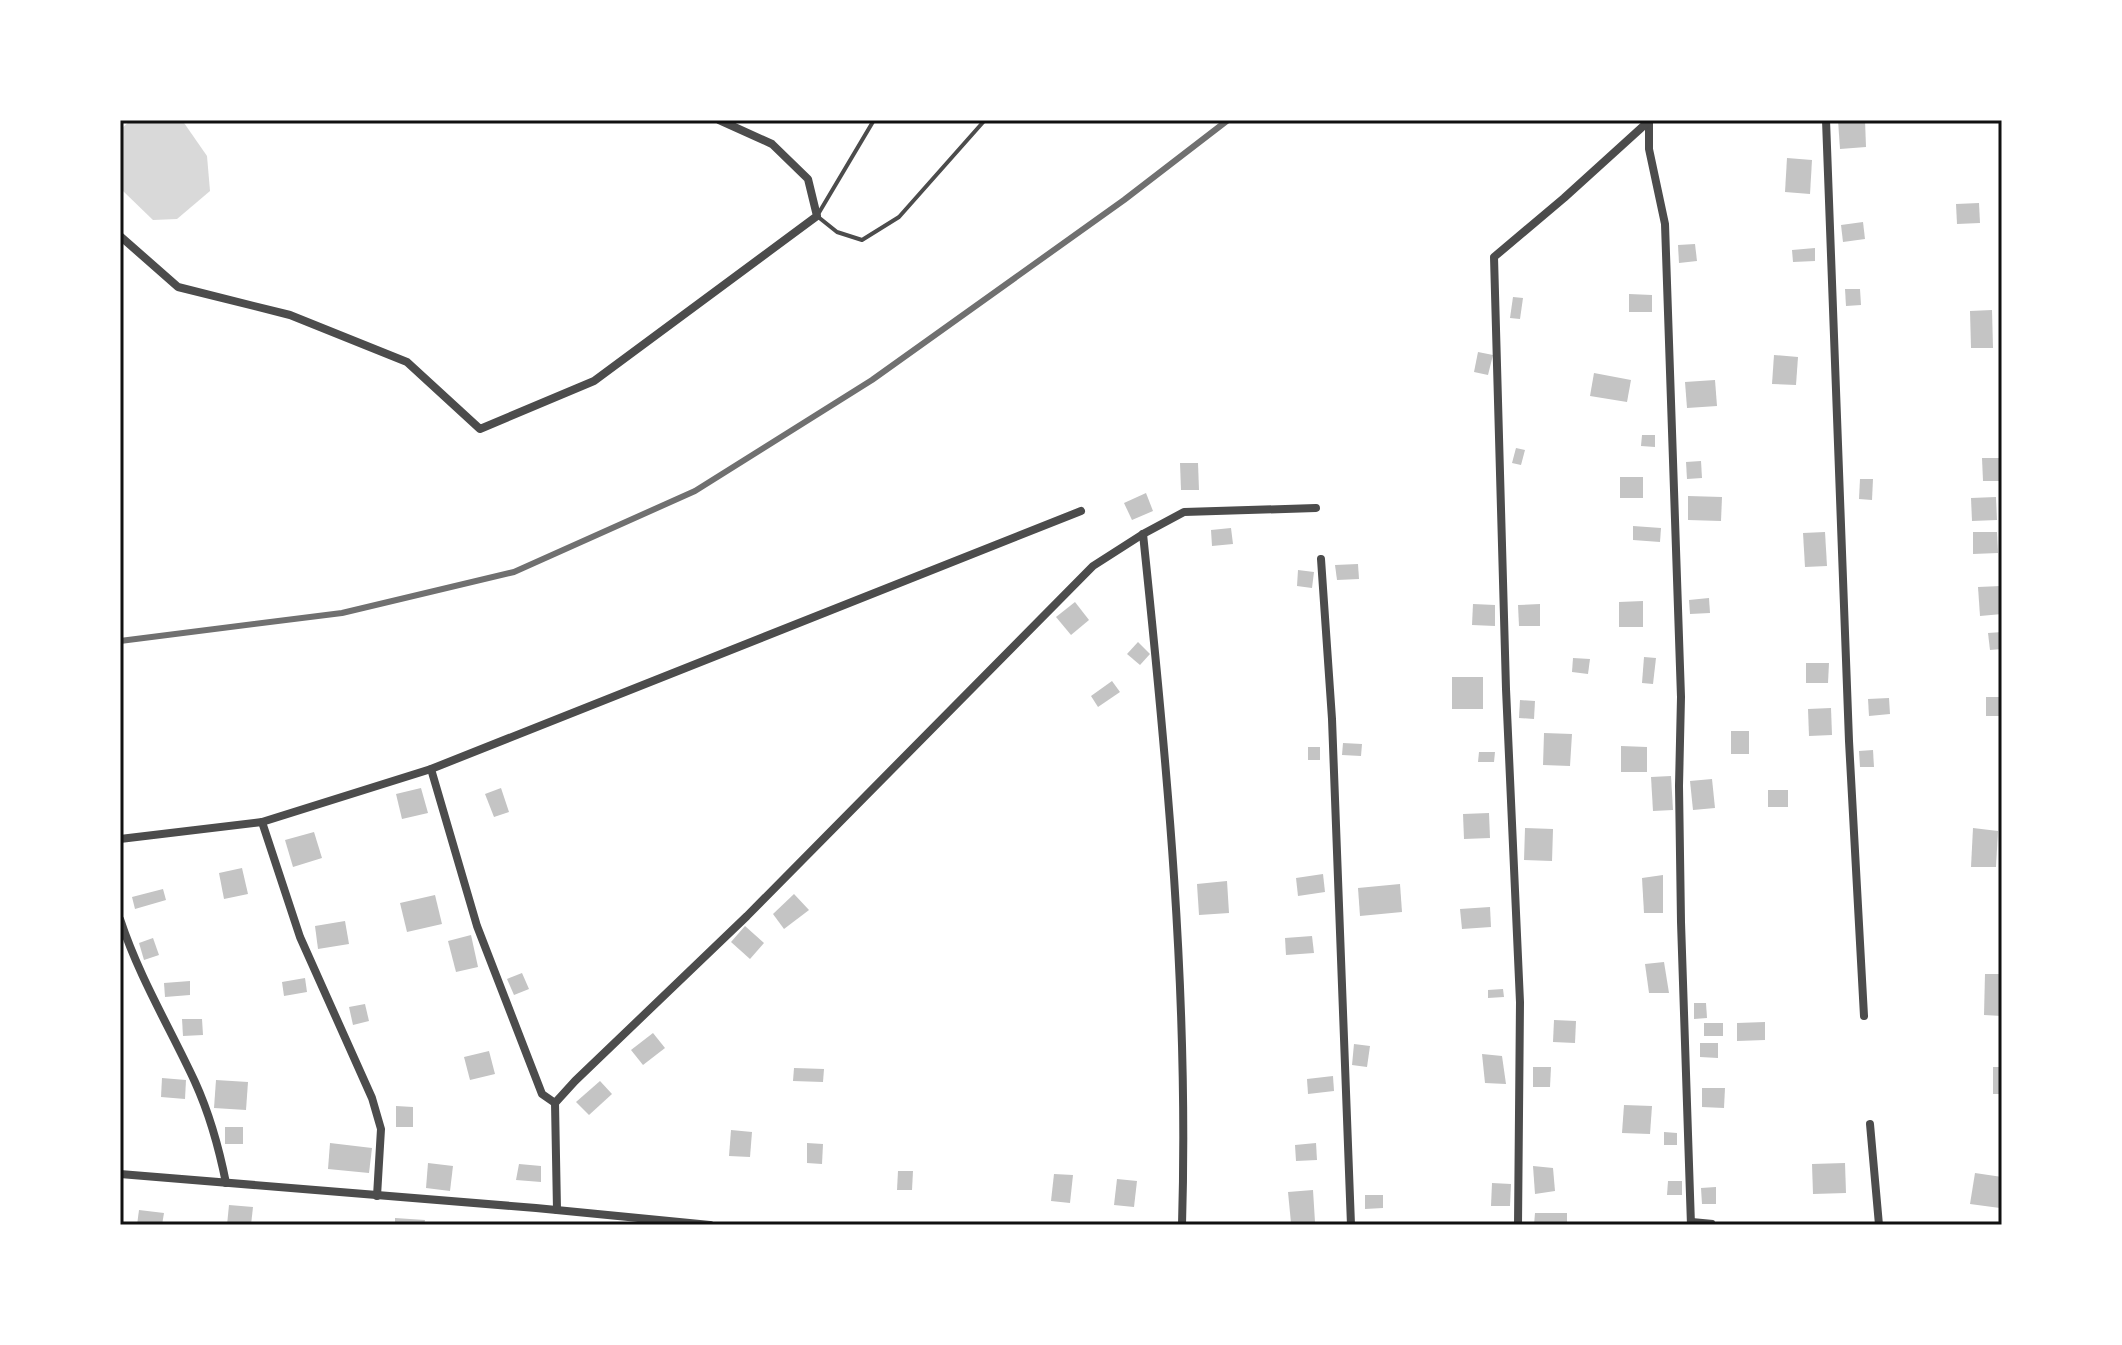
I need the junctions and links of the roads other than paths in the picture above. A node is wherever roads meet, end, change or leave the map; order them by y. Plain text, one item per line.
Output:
1 (719, 120) edge
2 (874, 120) edge
3 (985, 120) edge
4 (1649, 120) edge
5 (1826, 120) edge
6 (817, 216) junction
7 (120, 236) edge
8 (1316, 508) dead end
9 (1081, 511) dead end
10 (1143, 534) junction
11 (1321, 559) dead end
12 (431, 769) junction
13 (262, 822) junction
14 (120, 839) edge
15 (120, 919) edge
16 (1864, 1016) dead end
17 (555, 1103) junction
18 (1870, 1124) dead end
19 (120, 1174) edge
20 (226, 1183) junction
21 (377, 1196) junction
22 (557, 1210) junction
23 (1713, 1222) dead end
24 (1692, 1223) edge
25 (710, 1225) edge
26 (1182, 1225) edge
27 (1351, 1225) edge
28 (1518, 1225) edge
29 (1879, 1225) edge

1 - 6 street
2 - 6 lane
3 - 6 lane
4 - 24 street
4 - 28 street
5 - 16 street
6 - 7 street
8 - 10 street
9 - 12 street
10 - 17 street
10 - 26 street
11 - 27 street
12 - 13 street
12 - 17 street
13 - 14 street
13 - 21 street
15 - 20 street
17 - 22 street
18 - 29 street
19 - 20 street
20 - 21 street
21 - 22 street
22 - 25 street
23 - 24 lane

